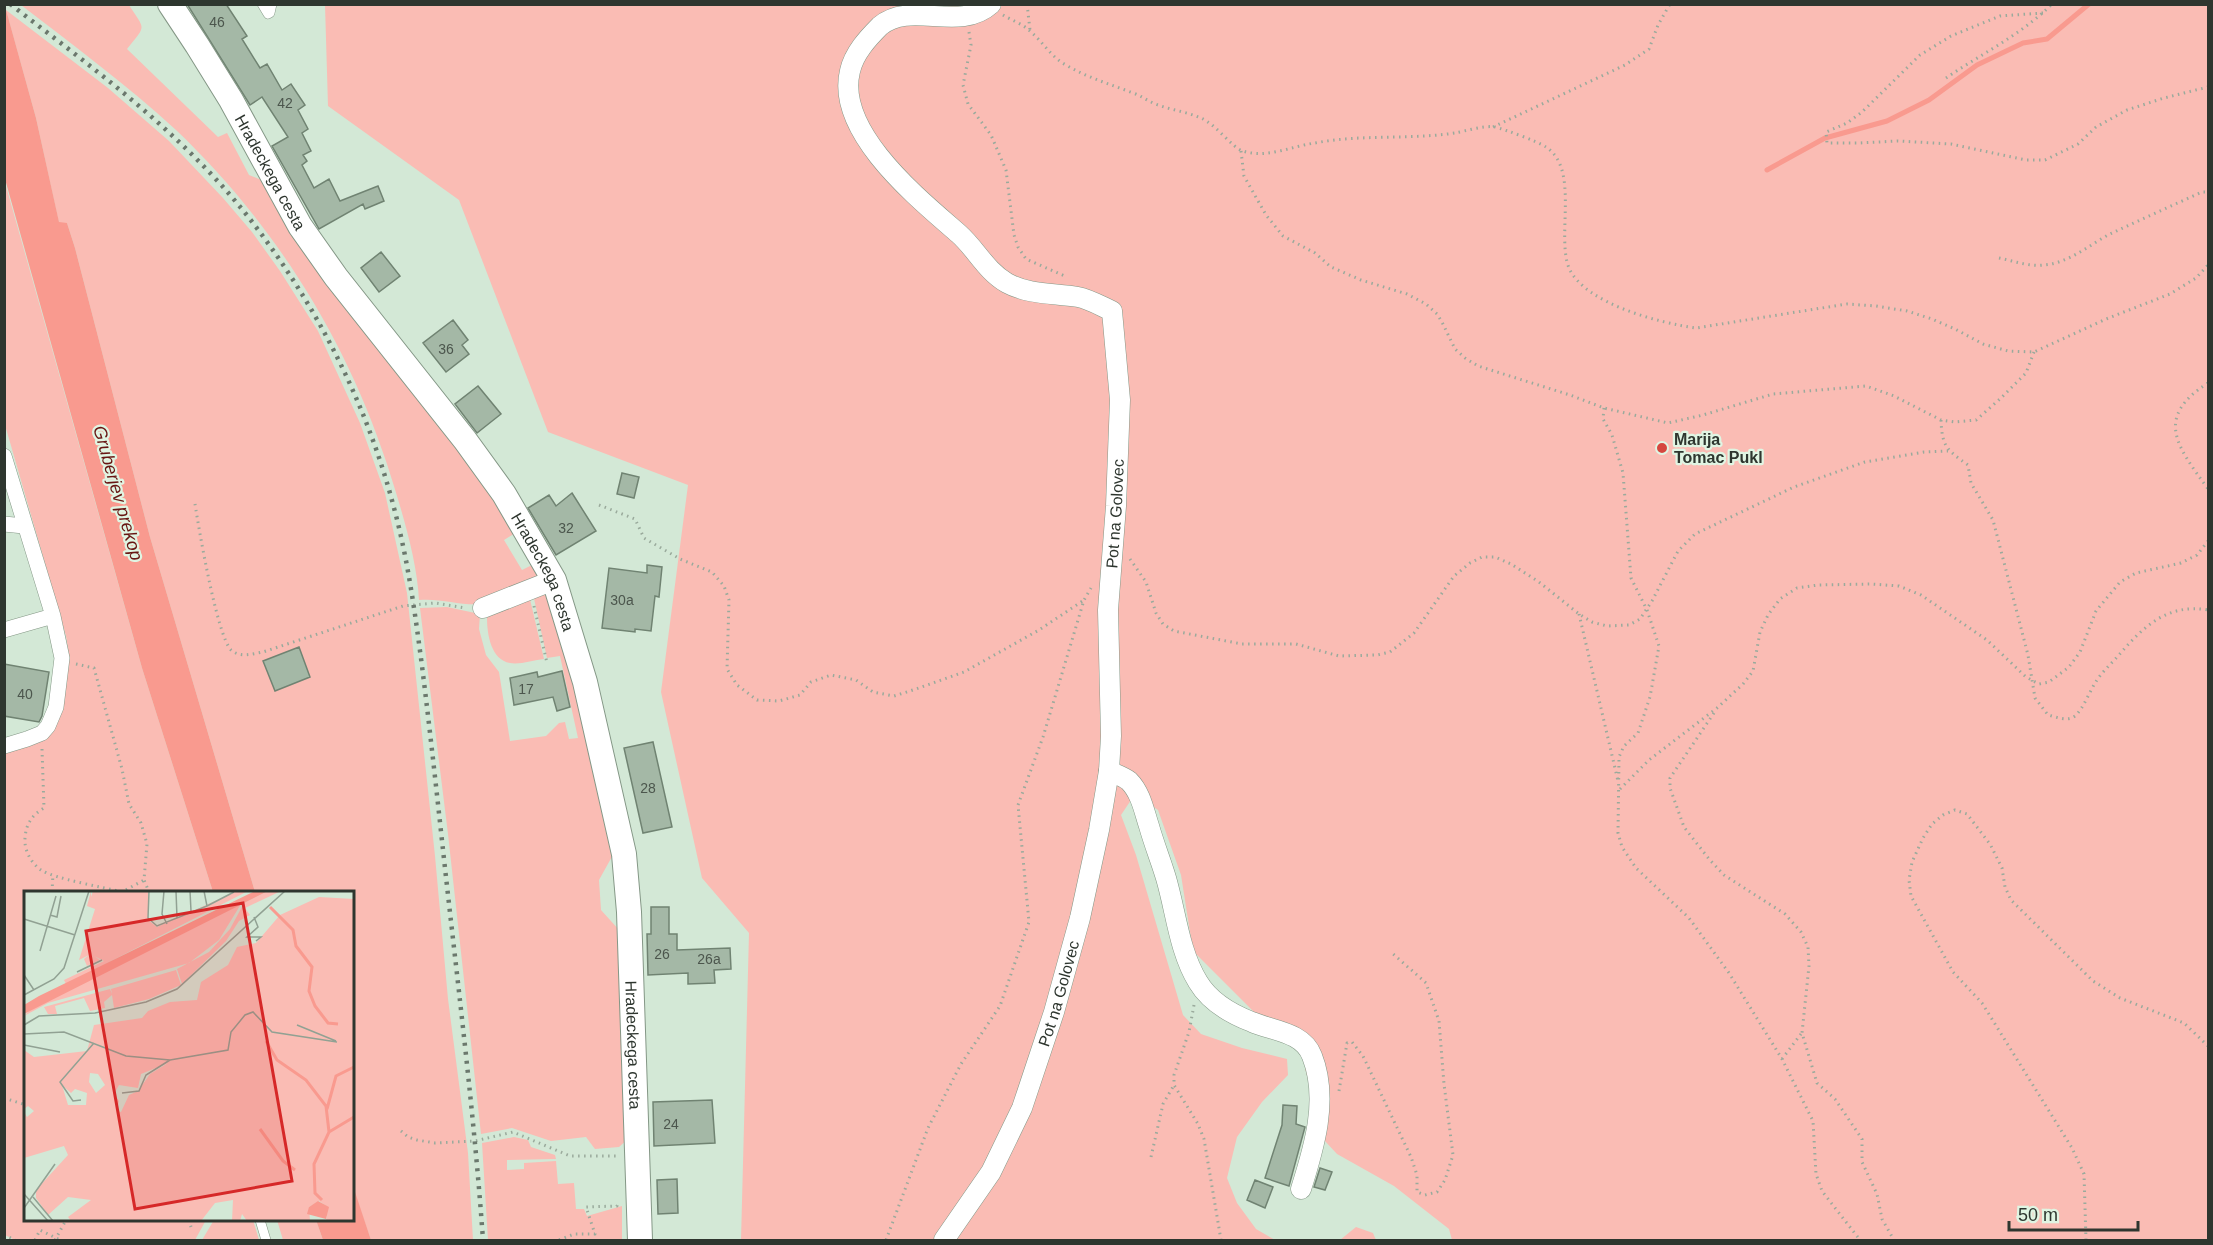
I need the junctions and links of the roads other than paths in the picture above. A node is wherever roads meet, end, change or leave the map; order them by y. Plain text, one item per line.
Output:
1 (170, 4) edge
2 (261, 4) edge
3 (272, 4) edge
4 (990, 6) edge
5 (4, 456) edge
6 (4, 525) edge
7 (24, 526) junction
8 (554, 580) junction
9 (483, 608) road end
10 (53, 616) junction
11 (4, 630) edge
12 (4, 746) edge
13 (1109, 771) junction
14 (1301, 1189) dead end
15 (260, 1221) edge
16 (266, 1240) edge
17 (640, 1240) edge
18 (944, 1240) edge

1 - 8 street, Hradeckega cesta
2 - 3 lane
4 - 13 street, Pot na Golovec
5 - 7 street
6 - 7 street
7 - 10 street
8 - 9 street
8 - 17 street, Hradeckega cesta
10 - 11 street
10 - 12 street
13 - 14 street
13 - 18 street, Pot na Golovec
15 - 16 lane

